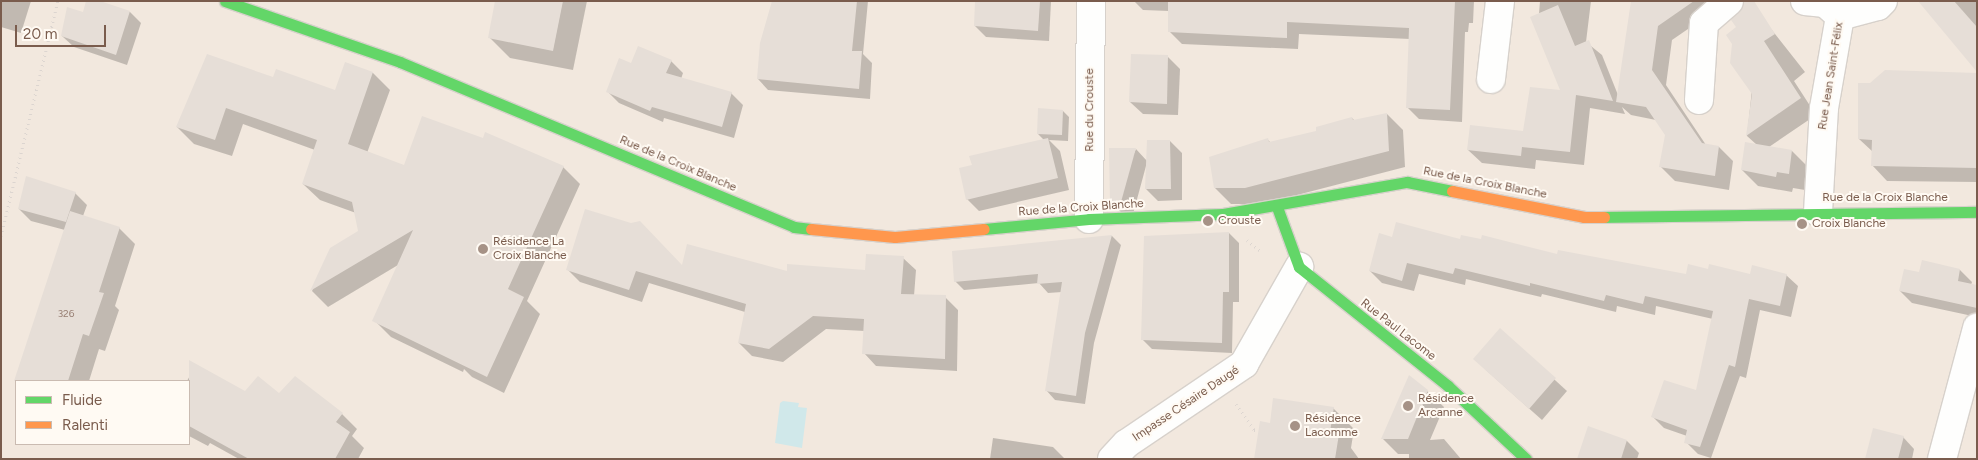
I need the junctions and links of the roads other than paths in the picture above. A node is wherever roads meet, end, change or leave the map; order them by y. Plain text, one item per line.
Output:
1 (225, 1) edge
2 (1091, 1) edge
3 (1500, 1) edge
4 (1729, 1) edge
5 (1805, 1) edge
6 (1883, 1) edge
7 (1840, 16) junction
8 (1492, 79) dead end
9 (1699, 100) dead end
10 (1277, 207) junction
11 (1818, 212) junction
12 (1977, 212) edge
13 (1089, 220) junction
14 (1299, 267) junction
15 (1977, 328) edge
16 (1112, 459) edge
17 (1526, 459) edge
18 (1942, 459) edge

1 - 13 street, Rue de la Croix Blanche
2 - 13 street, Rue du Crouste
3 - 8 street
4 - 9 street
5 - 7 street
6 - 7 street, Rue Jean Saint-Félix
7 - 11 street, Rue Jean Saint-Félix
10 - 11 street, Rue de la Croix Blanche
10 - 13 street, Rue de la Croix Blanche
10 - 14 street
11 - 12 street, Rue de la Croix Blanche
14 - 16 street, Impasse Césaire Daugé
14 - 17 street, Rue Paul Lacome
15 - 18 street

